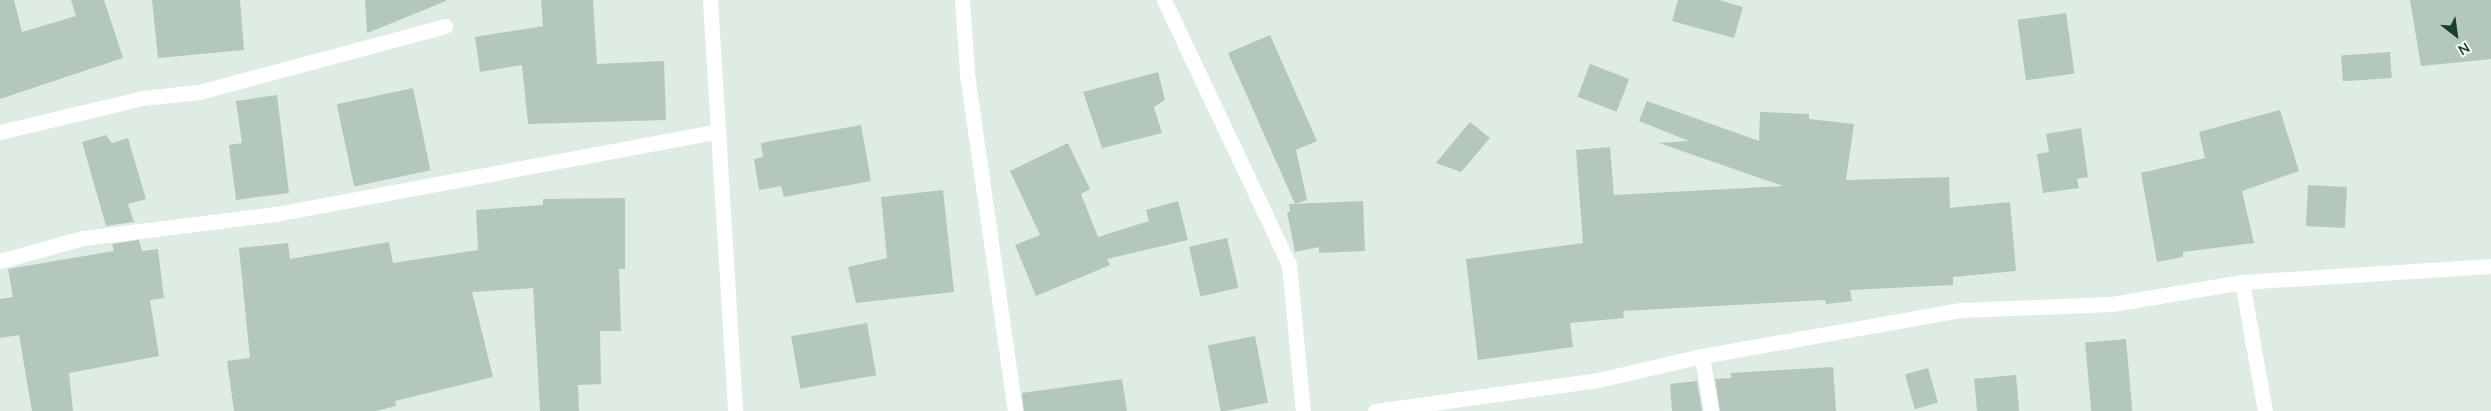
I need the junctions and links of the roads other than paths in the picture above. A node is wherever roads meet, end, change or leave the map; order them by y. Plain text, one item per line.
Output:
1 (710, 0) edge
2 (962, 0) edge
3 (1164, 0) edge
4 (444, 26) dead end
5 (0, 132) edge
6 (716, 132) junction
7 (0, 261) edge
8 (2491, 266) edge
9 (2242, 282) junction
10 (1702, 356) junction
11 (735, 411) edge
12 (1015, 411) edge
13 (1303, 411) edge
14 (1375, 411) edge
15 (1711, 411) edge
16 (2266, 411) edge

1 - 6 street
2 - 12 street
3 - 13 street
4 - 5 street
6 - 7 street
6 - 11 street
8 - 9 street
9 - 10 street
9 - 16 street
10 - 14 street
10 - 15 street

